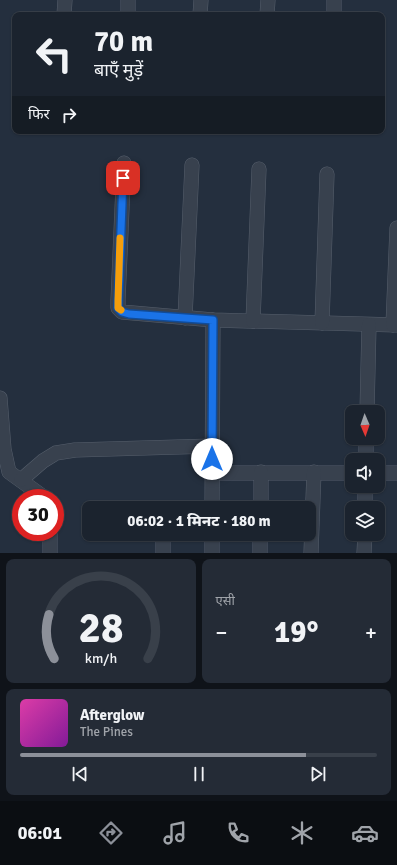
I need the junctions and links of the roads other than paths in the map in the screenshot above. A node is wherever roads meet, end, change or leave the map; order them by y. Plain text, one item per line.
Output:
1 (64, 0) edge
2 (128, 0) edge
3 (201, 0) edge
4 (268, 0) edge
5 (334, 0) edge
6 (64, 12) edge
7 (128, 12) edge
8 (200, 12) edge
9 (267, 12) edge
10 (334, 12) edge
11 (124, 163) dead end
12 (192, 165) dead end
13 (259, 169) dead end
14 (327, 174) dead end
15 (397, 228) edge
16 (186, 318) junction
17 (213, 320) junction
18 (253, 321) junction
19 (322, 323) junction
20 (369, 325) junction
21 (395, 325) edge
22 (0, 398) edge
23 (367, 405) edge
24 (2, 443) edge
25 (212, 446) junction
26 (261, 472) junction
27 (314, 472) junction
28 (212, 473) junction
29 (345, 473) edge
30 (385, 473) edge
31 (397, 473) edge
32 (10, 477) edge
33 (30, 489) edge
34 (212, 501) edge
35 (261, 501) edge
36 (50, 541) edge
37 (164, 541) edge
38 (212, 541) edge
39 (260, 541) edge
40 (365, 541) edge
41 (50, 553) edge
42 (163, 553) edge
43 (212, 553) edge
44 (260, 553) edge
45 (311, 553) edge
46 (364, 553) edge

1 - 6 street
2 - 7 street
3 - 8 street
4 - 9 street
5 - 10 street
11 - 16 street
12 - 16 street
13 - 18 street
14 - 19 street
15 - 21 street
16 - 17 street
17 - 18 street
17 - 25 street
18 - 19 street
19 - 20 street
20 - 21 street
20 - 23 street
22 - 24 street
24 - 32 street
25 - 28 street
25 - 32 street
26 - 27 street
26 - 28 street
26 - 35 street
27 - 29 street
27 - 45 street
28 - 34 street
30 - 31 street
32 - 33 street
36 - 41 street
37 - 42 street
38 - 43 street
39 - 44 street
40 - 46 street

